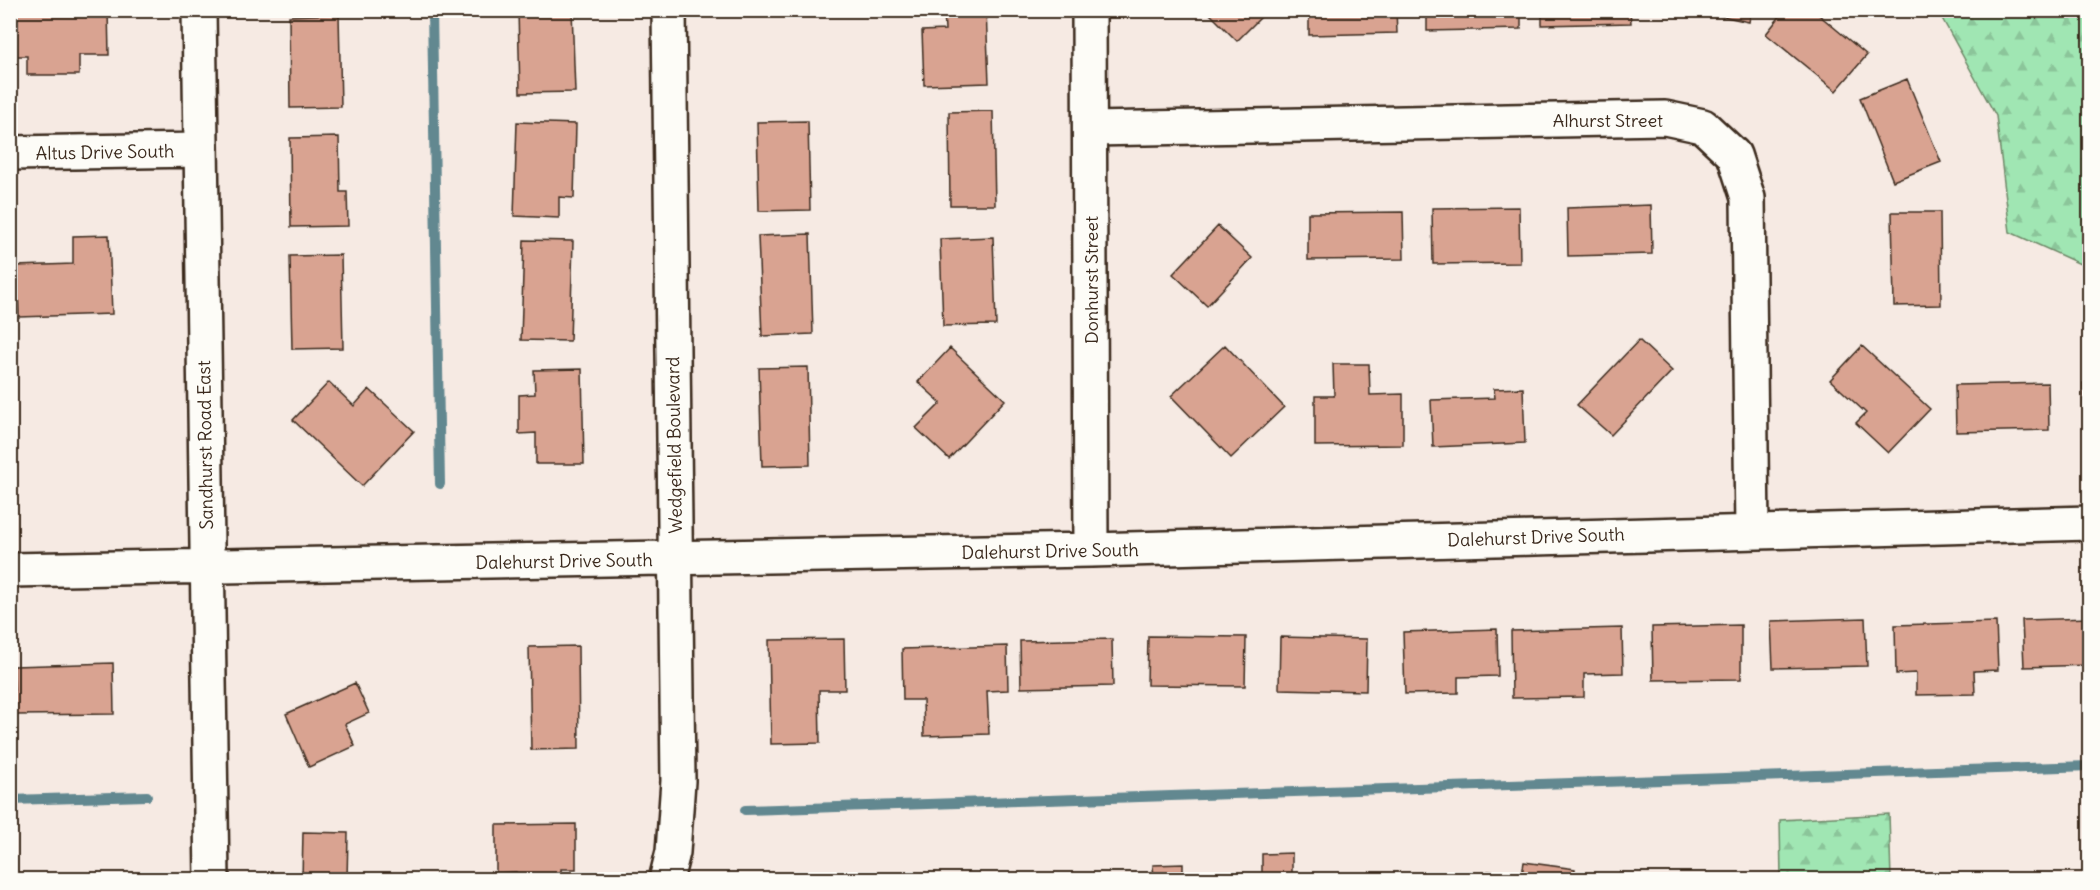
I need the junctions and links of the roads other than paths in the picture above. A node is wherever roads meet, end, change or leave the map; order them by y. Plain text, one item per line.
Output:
1 (199, 10) edge
2 (669, 10) edge
3 (1089, 10) edge
4 (1091, 129) junction
5 (200, 150) junction
6 (10, 153) edge
7 (2090, 523) edge
8 (1752, 531) junction
9 (1090, 550) junction
10 (675, 559) junction
11 (208, 567) junction
12 (10, 570) edge
13 (212, 879) edge
14 (666, 879) edge

1 - 5 street, Sandhurst Road East
2 - 10 street, Wedgefield Boulevard
3 - 4 street, Donhurst Street
4 - 8 street, Alhurst Street
4 - 9 street, Donhurst Street
5 - 6 street, Altus Drive South
5 - 11 street, Sandhurst Road East
7 - 8 street, Dalehurst Drive South
8 - 9 street, Dalehurst Drive South
9 - 10 street, Dalehurst Drive South
10 - 11 street, Dalehurst Drive South
10 - 14 street, Wedgefield Boulevard
11 - 12 street, Dalehurst Drive South
11 - 13 street, Sandhurst Road East

